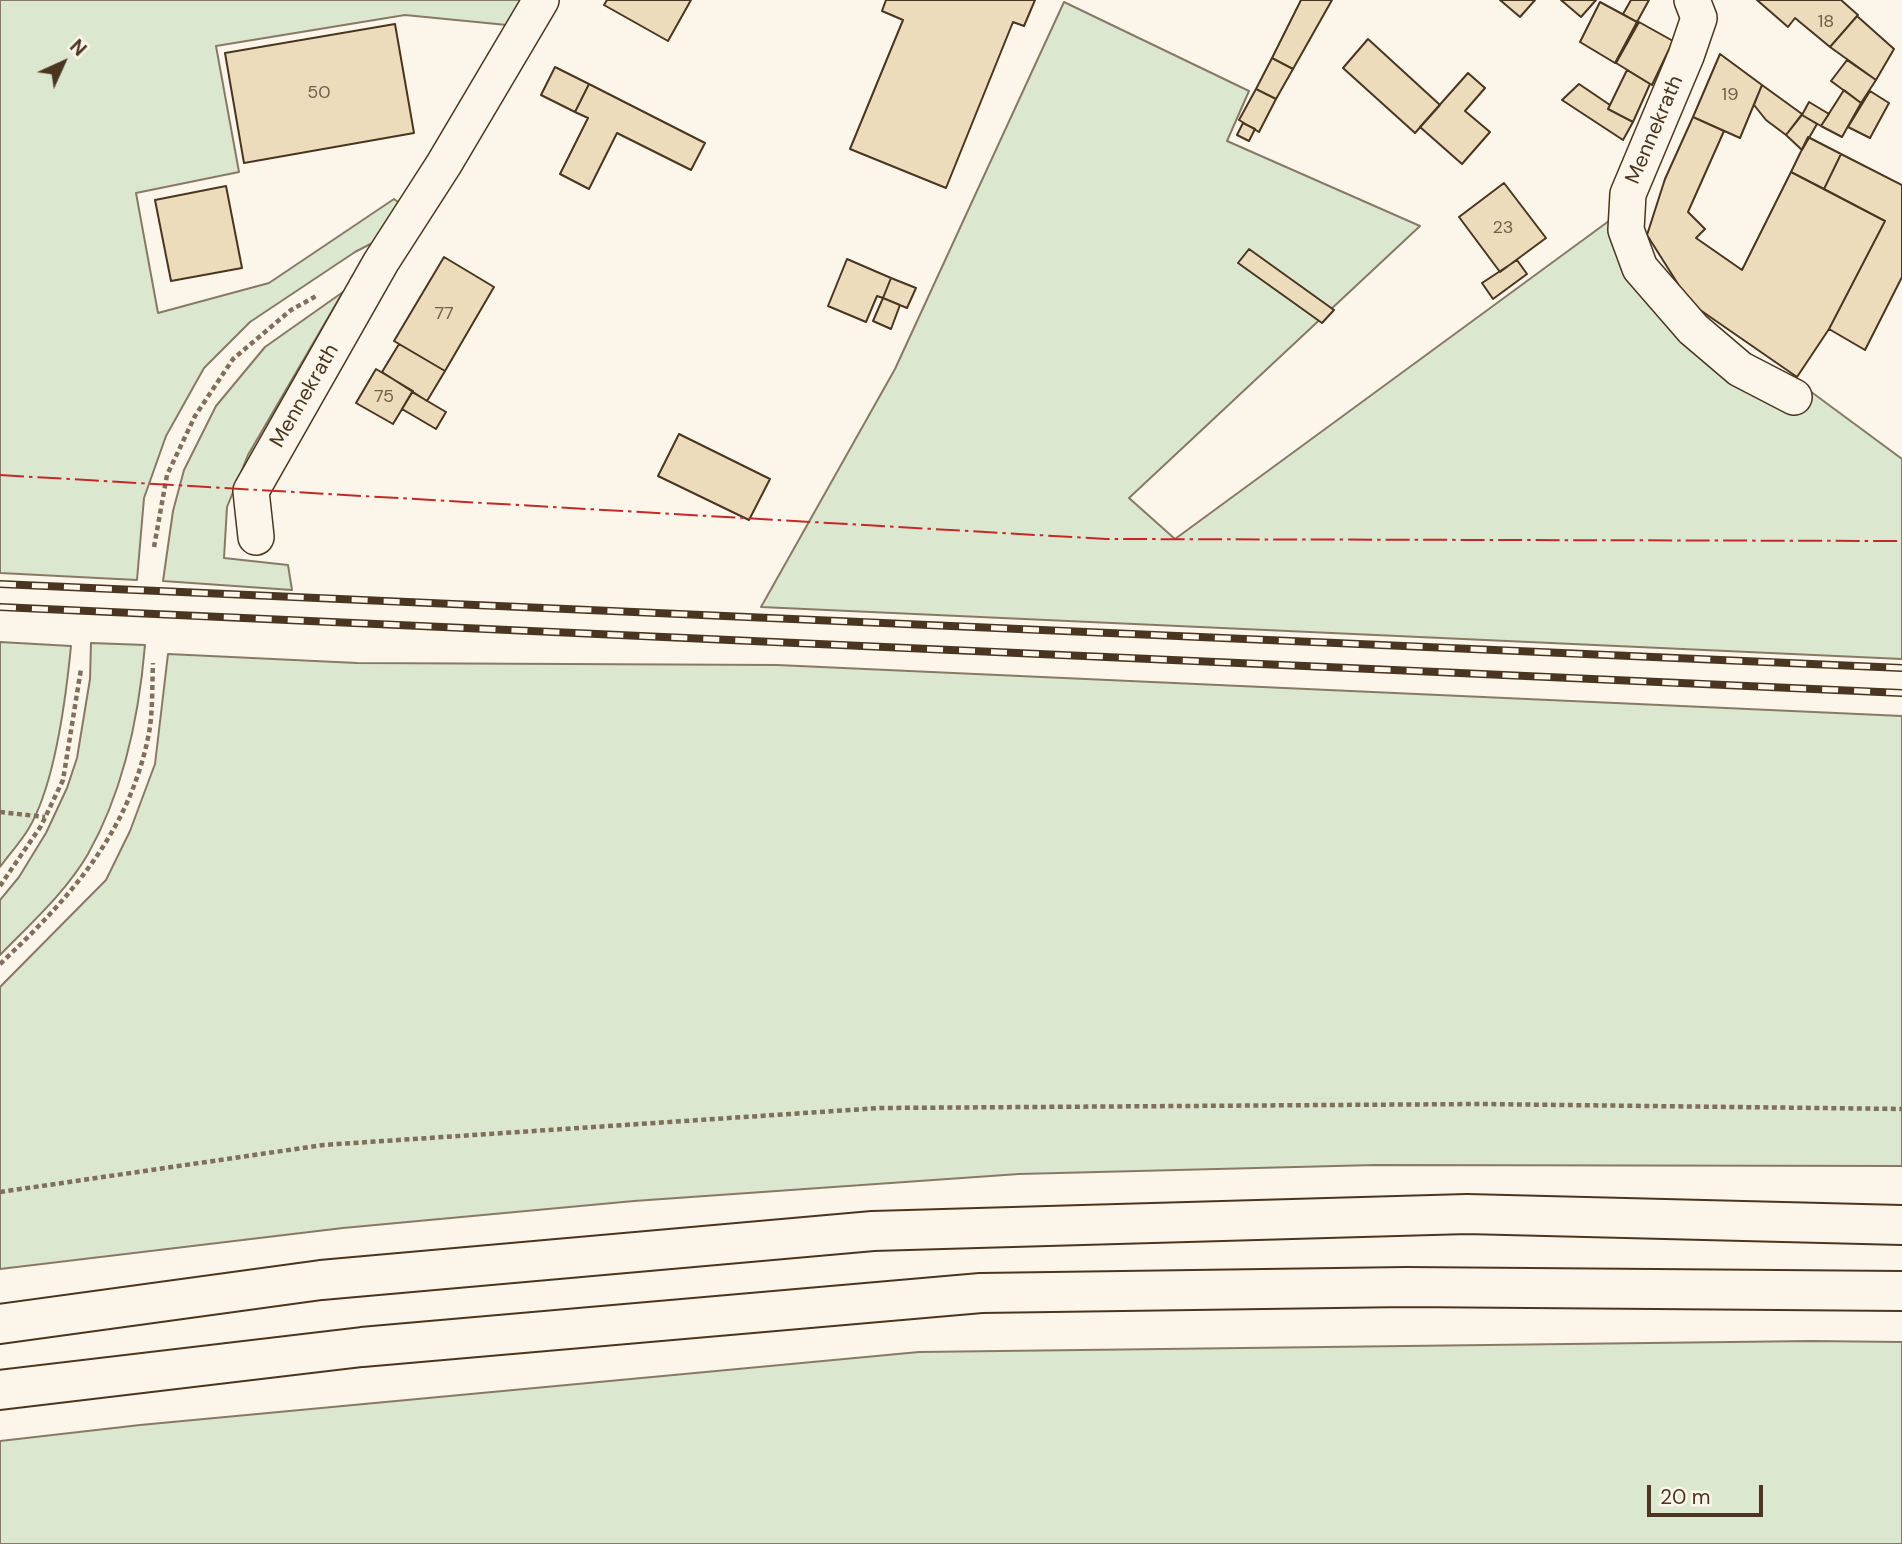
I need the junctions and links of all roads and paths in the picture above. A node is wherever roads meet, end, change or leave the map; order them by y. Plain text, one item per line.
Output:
1 (541, 0) edge
2 (1692, 0) edge
3 (329, 289) dead end
4 (1794, 397) dead end
5 (256, 537) dead end
6 (154, 547) dead end
7 (153, 663) dead end
8 (81, 668) dead end
9 (0, 812) edge
10 (45, 817) junction
11 (0, 886) edge
12 (0, 964) edge
13 (1902, 1109) edge
14 (0, 1192) edge
15 (1902, 1225) edge
16 (1902, 1291) edge
17 (0, 1324) edge
18 (0, 1390) edge

1 - 5 street, Mennekrath
2 - 4 street, Mennekrath
3 - 6 path
7 - 12 path
8 - 10 path
9 - 10 path
10 - 11 path
13 - 14 path
15 - 17 highway
16 - 18 highway

